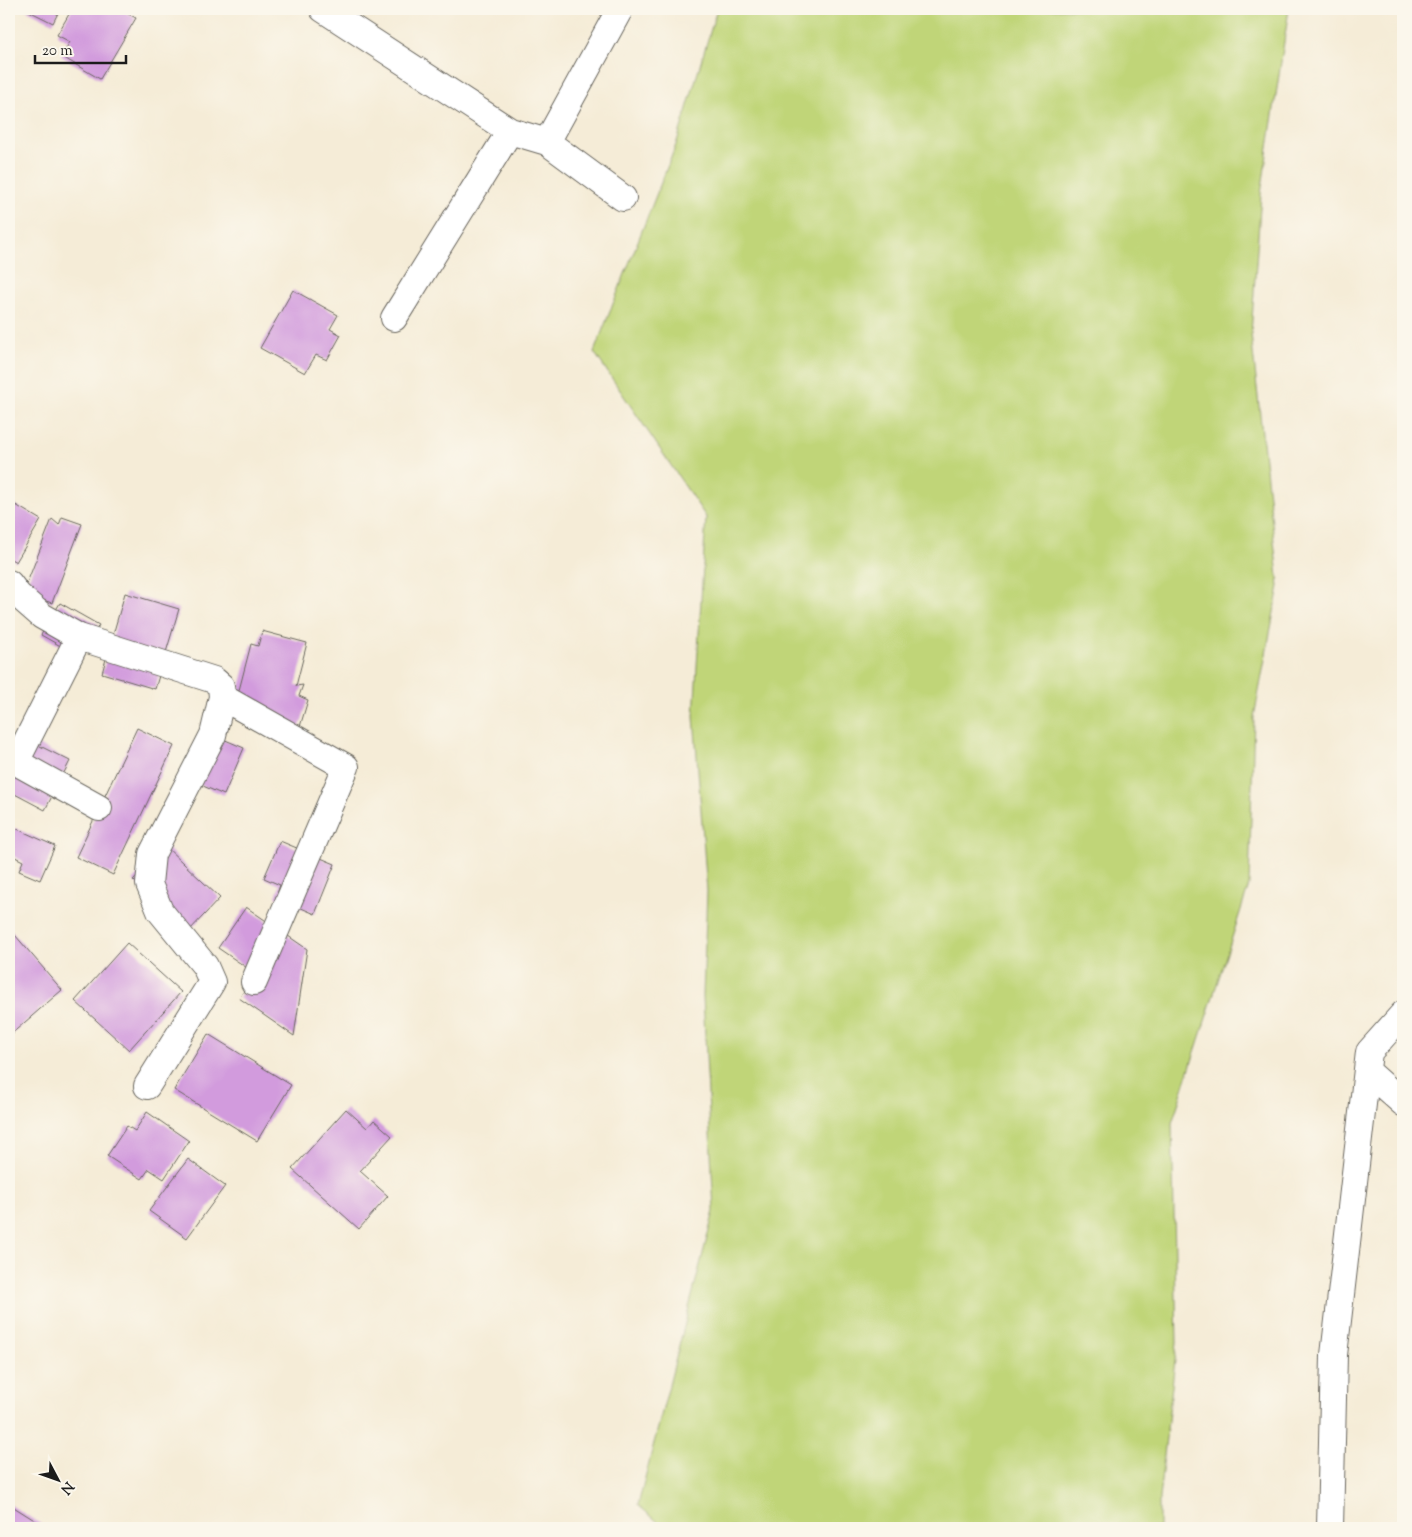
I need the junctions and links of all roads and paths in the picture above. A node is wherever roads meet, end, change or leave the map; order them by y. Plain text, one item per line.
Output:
1 (323, 9) edge
2 (620, 9) edge
3 (510, 131) junction
4 (547, 142) junction
5 (623, 198) dead end
6 (394, 318) dead end
7 (9, 583) edge
8 (79, 637) junction
9 (222, 697) junction
10 (100, 808) dead end
11 (254, 982) dead end
12 (1403, 1014) edge
13 (1367, 1071) junction
14 (147, 1086) dead end
15 (1403, 1103) edge
16 (1330, 1528) edge

1 - 3 street
2 - 4 street
3 - 4 street
3 - 6 street
4 - 5 street
7 - 8 street
8 - 9 street
8 - 10 street
9 - 11 street
9 - 14 street
12 - 13 street
13 - 15 street
13 - 16 street

